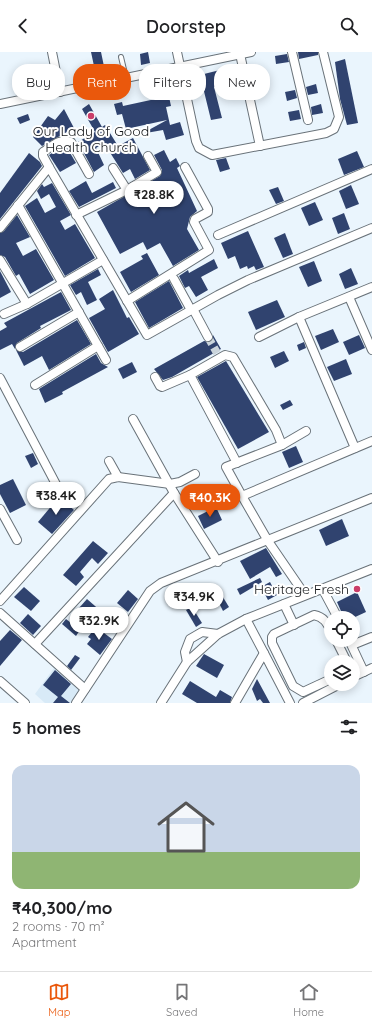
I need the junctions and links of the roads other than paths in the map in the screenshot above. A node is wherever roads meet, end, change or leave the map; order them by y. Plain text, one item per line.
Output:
1 (52, 52) edge
2 (177, 52) edge
3 (251, 52) edge
4 (292, 52) edge
5 (323, 52) edge
6 (240, 54) junction
7 (227, 55) edge
8 (121, 57) dead end
9 (54, 64) edge
10 (123, 64) edge
11 (179, 64) edge
12 (192, 64) edge
13 (20, 100) edge
14 (187, 100) edge
15 (0, 104) edge
16 (308, 120) dead end
17 (260, 146) junction
18 (148, 156) dead end
19 (49, 167) junction
20 (185, 167) dead end
21 (113, 168) dead end
22 (372, 169) edge
23 (89, 174) dead end
24 (127, 190) junction
25 (18, 205) junction
26 (76, 215) junction
27 (0, 228) edge
28 (372, 228) edge
29 (218, 235) dead end
30 (0, 260) edge
31 (103, 260) junction
32 (174, 279) dead end
33 (63, 284) junction
34 (372, 287) edge
35 (349, 297) junction
36 (127, 301) junction
37 (27, 304) junction
38 (192, 309) junction
39 (79, 312) junction
40 (4, 314) dead end
41 (299, 317) junction
42 (208, 337) tunnel mouth
43 (259, 337) dead end
44 (98, 346) junction
45 (20, 347) dead end
46 (372, 348) edge
47 (106, 360) dead end
48 (190, 374) junction
49 (155, 377) dead end
50 (0, 378) edge
51 (35, 385) dead end
52 (133, 419) dead end
53 (306, 431) dead end
54 (372, 441) edge
55 (282, 445) junction
56 (355, 448) junction
57 (109, 462) dead end
58 (237, 463) junction
59 (195, 474) dead end
60 (118, 477) junction
61 (170, 484) junction
62 (58, 488) dead end
63 (174, 493) junction
64 (242, 496) junction
65 (372, 498) edge
66 (0, 509) edge
67 (17, 540) dead end
68 (268, 541) junction
69 (218, 562) junction
70 (372, 569) edge
71 (322, 588) junction
72 (305, 595) junction
73 (0, 601) edge
74 (284, 604) junction
75 (334, 611) edge
76 (0, 614) edge
77 (246, 619) junction
78 (324, 619) edge
79 (294, 625) junction
80 (218, 634) junction
81 (372, 637) edge
82 (360, 640) edge
83 (35, 644) junction
84 (353, 647) edge
85 (264, 653) junction
86 (187, 662) junction
87 (372, 668) edge
88 (364, 672) junction
89 (360, 674) edge
90 (0, 681) edge
91 (324, 682) edge
92 (85, 689) junction
93 (326, 691) edge
94 (25, 703) edge
95 (76, 703) edge
96 (161, 703) edge
97 (236, 703) edge
98 (290, 703) edge
99 (303, 703) edge

1 - 9 street
2 - 11 street
3 - 6 street
4 - 16 street
5 - 17 street
6 - 7 street
6 - 17 street
7 - 12 street
8 - 10 lane
13 - 15 street
14 - 17 street
18 - 24 street
19 - 23 street
19 - 25 street
19 - 26 street
20 - 36 street
21 - 24 street
22 - 29 street
24 - 26 street
25 - 27 street
25 - 33 street
26 - 31 street
28 - 38 street
30 - 37 street
31 - 33 street
31 - 36 street
32 - 38 street
33 - 37 street
33 - 39 street
34 - 35 street
35 - 41 street
35 - 46 street
36 - 38 street
37 - 40 street
38 - 42 street
39 - 44 street
39 - 45 street
41 - 43 street
41 - 56 street
44 - 47 street
44 - 51 street
48 - 49 street
48 - 55 street
48 - 58 street
50 - 62 street
52 - 61 street
53 - 55 street
54 - 56 street
55 - 58 street
56 - 64 street
57 - 60 street
58 - 64 street
59 - 61 street
60 - 61 street
60 - 73 street
61 - 63 street
63 - 69 street
63 - 83 street
64 - 68 street
65 - 68 street
66 - 67 street
68 - 69 street
68 - 72 street
69 - 92 street
70 - 71 street
71 - 72 street
71 - 75 street
72 - 74 street
74 - 77 street
74 - 79 street
76 - 83 street
77 - 80 street
77 - 85 street
78 - 79 street
79 - 91 street
80 - 86 street
80 - 86 street
81 - 82 street
83 - 92 street
84 - 88 street
85 - 97 street
85 - 98 street
86 - 96 street
87 - 88 street
88 - 89 street
90 - 94 street
92 - 95 street
93 - 99 street

